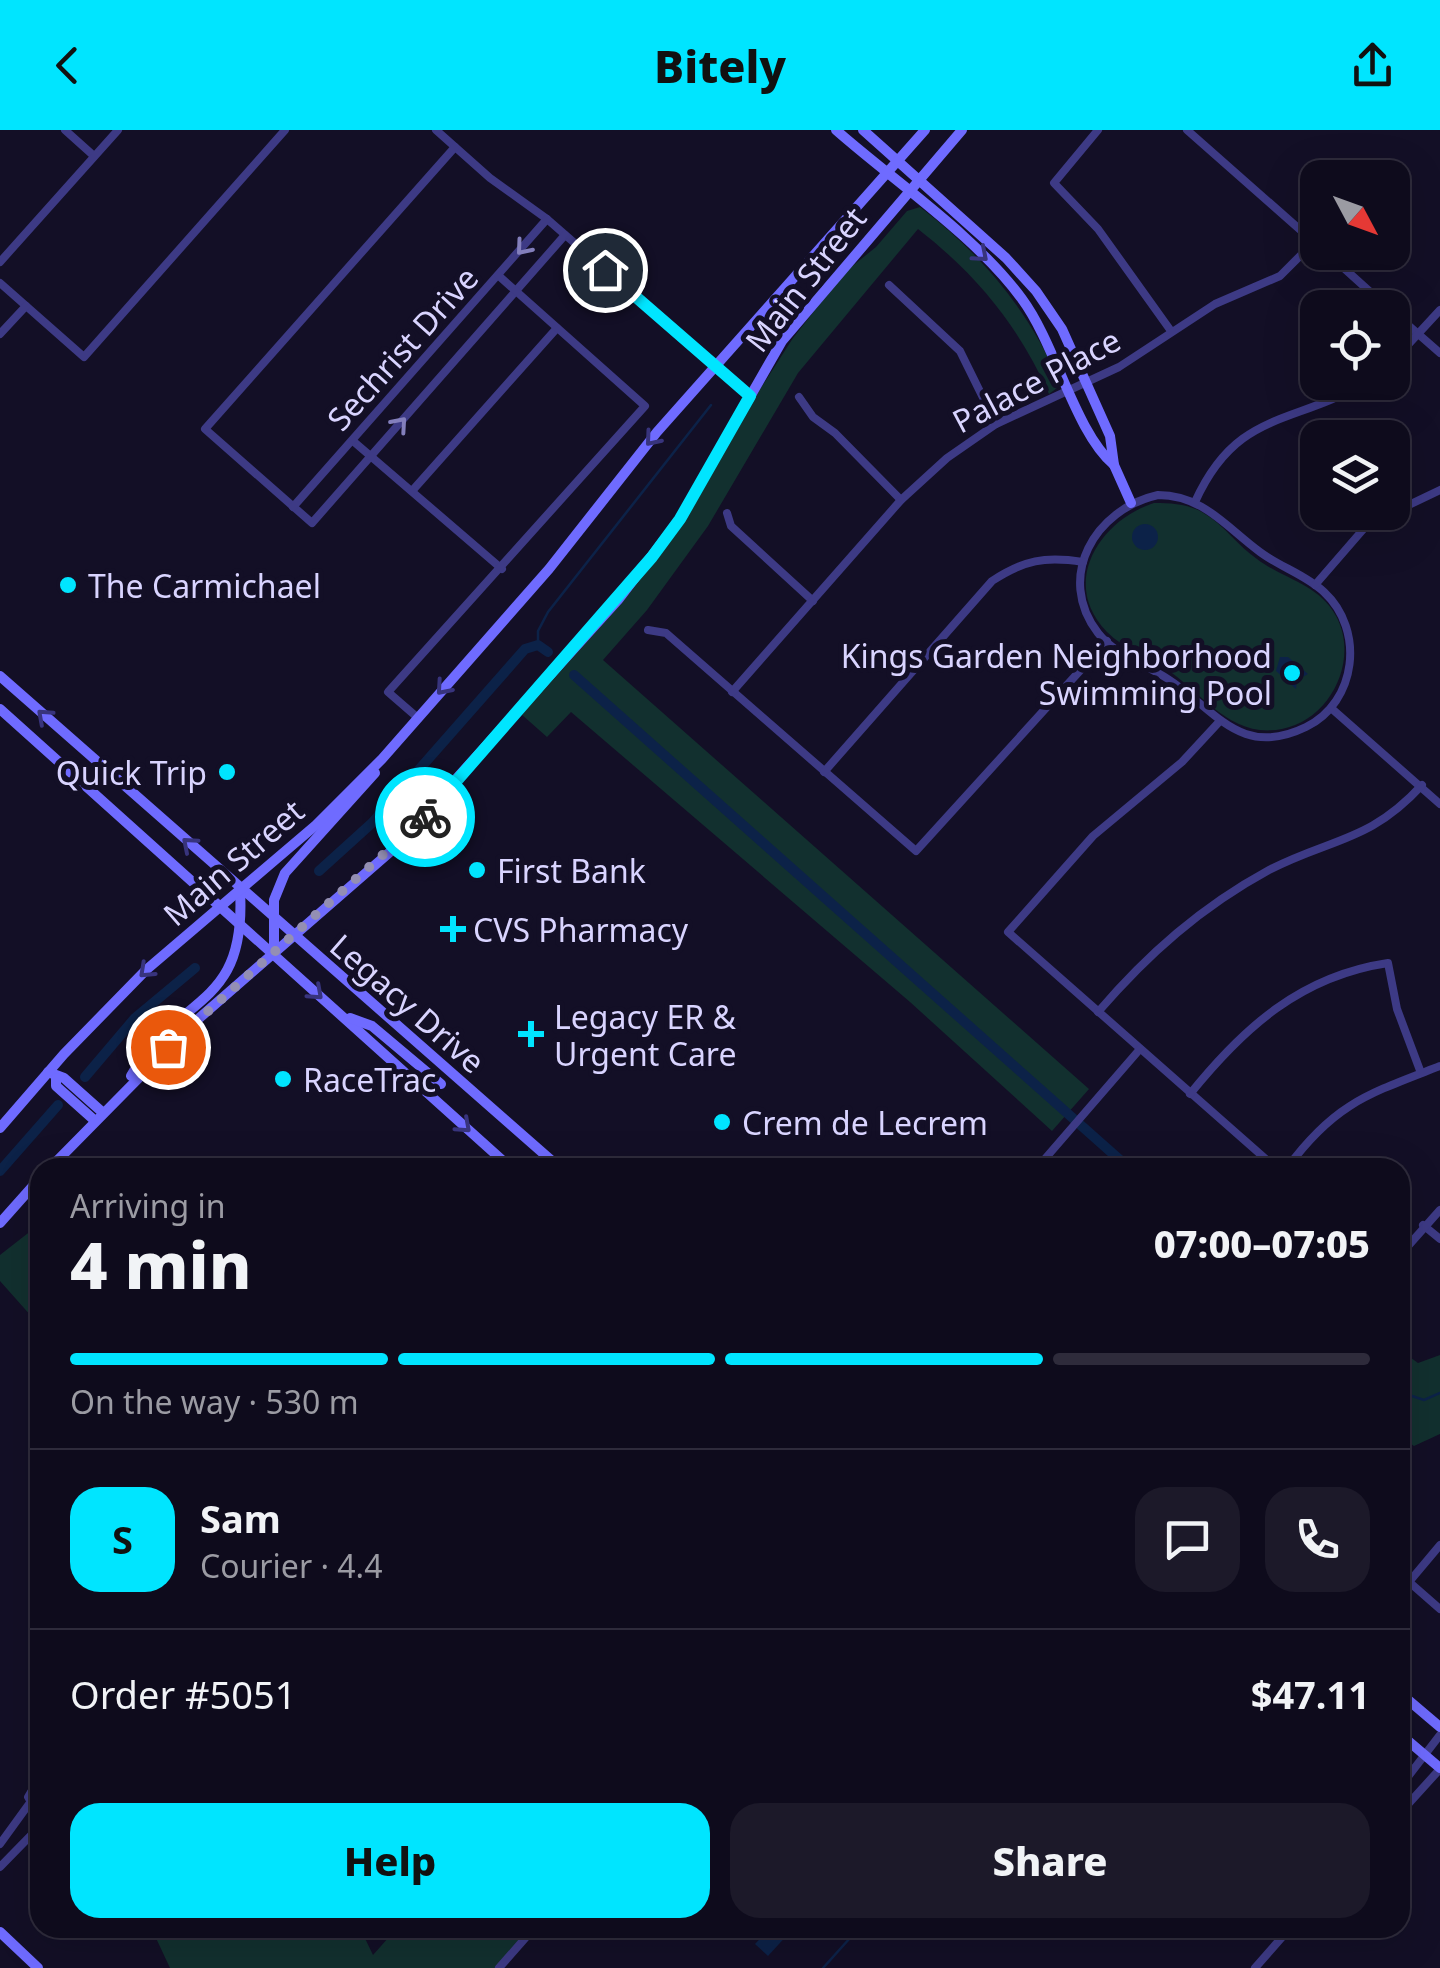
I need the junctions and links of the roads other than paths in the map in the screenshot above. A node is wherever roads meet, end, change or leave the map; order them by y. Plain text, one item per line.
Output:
1 (65, 130) edge
2 (118, 130) edge
3 (286, 130) edge
4 (436, 130) edge
5 (836, 130) edge
6 (863, 130) edge
7 (925, 130) edge
8 (962, 130) edge
9 (1098, 130) edge
10 (1187, 130) edge
11 (455, 148) junction
12 (94, 156) junction
13 (898, 161) junction
14 (886, 174) junction
15 (918, 179) junction
16 (907, 191) junction
17 (548, 219) junction
18 (1300, 230) edge
19 (565, 235) junction
20 (1300, 258) edge
21 (0, 262) edge
22 (1346, 270) edge
23 (500, 276) junction
24 (0, 282) edge
25 (888, 285) dead end
26 (1369, 290) edge
27 (516, 291) junction
28 (26, 306) junction
29 (1440, 310) edge
30 (1410, 326) edge
31 (557, 328) junction
32 (1171, 332) junction
33 (0, 334) edge
34 (1419, 334) junction
35 (1410, 343) edge
36 (1440, 353) edge
37 (716, 366) junction
38 (1086, 382) junction
39 (1070, 390) junction
40 (750, 396) junction
41 (799, 397) dead end
42 (1319, 400) edge
43 (996, 424) junction
44 (353, 441) junction
45 (371, 456) junction
46 (1114, 465) junction
47 (1440, 490) edge
48 (412, 491) junction
49 (900, 500) junction
50 (1195, 502) junction
51 (1131, 503) junction
52 (292, 507) junction
53 (727, 513) dead end
54 (1083, 562) junction
55 (502, 568) junction
56 (1315, 585) junction
57 (813, 601) junction
58 (648, 630) dead end
59 (1107, 642) junction
60 (0, 676) edge
61 (732, 692) junction
62 (1331, 708) junction
63 (0, 709) edge
64 (418, 718) junction
65 (1219, 722) junction
66 (89, 755) junction
67 (382, 759) junction
68 (824, 772) junction
69 (72, 774) junction
70 (1422, 785) junction
71 (1440, 804) edge
72 (240, 890) junction
73 (220, 908) junction
74 (274, 921) junction
75 (242, 928) junction
76 (292, 937) junction
77 (274, 955) junction
78 (1098, 1012) junction
79 (340, 1014) junction
80 (1140, 1049) junction
81 (1440, 1066) edge
82 (1421, 1073) junction
83 (451, 1074) junction
84 (52, 1075) junction
85 (441, 1084) junction
86 (126, 1086) junction
87 (1190, 1094) junction
88 (430, 1095) junction
89 (97, 1115) junction
90 (0, 1128) edge
91 (59, 1158) edge
92 (501, 1158) edge
93 (548, 1158) edge
94 (1046, 1158) edge
95 (1264, 1158) edge
96 (1295, 1158) edge
97 (30, 1189) edge
98 (1440, 1210) edge
99 (0, 1223) edge
100 (1424, 1225) junction
101 (1440, 1240) edge
102 (1410, 1242) edge
103 (1440, 1545) edge
104 (1410, 1581) edge
105 (1410, 1583) edge
106 (1440, 1609) edge
107 (1410, 1702) edge
108 (1440, 1727) edge
109 (1440, 1735) edge
110 (1410, 1742) edge
111 (1426, 1756) junction
112 (1440, 1768) edge
113 (1410, 1775) edge
114 (30, 1789) edge
115 (1410, 1802) edge
116 (29, 1804) joint
117 (30, 1836) edge
118 (0, 1844) edge
119 (0, 1867) edge
120 (0, 1932) edge
121 (525, 1938) edge
122 (1281, 1938) edge
123 (38, 1968) edge
124 (499, 1968) edge
125 (1255, 1968) edge

1 - 12 street
2 - 12 street
3 - 28 street
4 - 11 street
5 - 14 main road
6 - 13 main road
7 - 13 main road, Main Street
8 - 15 main road, Main Street
9 - 32 street
10 - 18 street
11 - 17 street
11 - 52 street
12 - 21 street
13 - 14 main road, Main Street
13 - 15 main road
14 - 16 main road
14 - 37 main road, Main Street
15 - 16 main road, Main Street
15 - 38 main road
16 -> 39 main road
16 - 40 main road, Main Street
17 - 19 street
17 -> 23 street, Sechrist Drive
19 - 27 street, Sechrist Drive
19 - 37 street
20 - 32 street, Palace Place
22 - 26 street
23 - 27 street
23 - 44 street, Sechrist Drive
24 - 28 street
25 - 43 street
27 - 31 street
45 -> 27 street, Sechrist Drive
28 - 33 street
29 - 34 street
30 - 34 street
31 - 48 street
31 - 55 street
32 - 38 street, Palace Place
34 - 35 street
34 - 36 street
37 - 40 street
37 -> 64 main road, Main Street
38 - 39 street, Palace Place
38 - 46 main road
39 - 43 street, Palace Place
39 - 46 main road
40 - 76 main road, Main Street
41 - 49 street
42 - 50 street
43 - 49 street, Palace Place
44 - 45 street
44 - 52 street, Sechrist Drive
45 - 48 street
45 - 52 street, Sechrist Drive
46 - 51 main road
47 - 56 street
48 - 55 street
49 - 57 street, Palace Place
50 - 51 street
50 - 56 street
51 - 54 street
53 - 57 street
54 - 59 street
54 - 68 street
55 - 64 street
56 - 62 street
57 - 61 street, Palace Place
58 - 61 street
59 - 65 street
59 - 68 street
66 -> 60 main road, Legacy Drive
61 - 68 street
62 - 65 street
62 - 70 street
63 - 69 main road, Legacy Drive
64 - 67 main road, Main Street
65 - 78 street
66 - 69 main road
72 -> 66 main road, Legacy Drive
67 - 72 main road, Main Street
67 - 74 main road
69 - 73 main road, Legacy Drive
70 - 71 street
70 - 78 street
72 - 73 main road, Main Street
72 - 74 main road, Legacy Drive
72 - 75 main road
73 - 75 main road, Legacy Drive
73 -> 84 main road, Main Street
74 - 76 main road, Legacy Drive
74 - 77 main road
75 - 77 main road, Legacy Drive
75 - 86 main road
76 - 77 main road, Main Street
76 - 83 main road, Legacy Drive
77 -> 79 main road, Legacy Drive
77 - 86 main road, Main Street
78 - 80 street
79 - 85 main road
79 - 88 main road, Legacy Drive
80 - 87 street
80 - 94 street
81 - 82 street
82 - 87 street
82 - 96 street
83 - 85 main road
83 - 93 main road, Legacy Drive
84 - 89 main road
84 - 90 main road, Main Street
85 - 88 main road
86 - 89 main road, Main Street
87 - 95 street
88 -> 92 main road, Legacy Drive
89 - 91 main road, Main Street
97 - 99 main road
98 - 100 street
100 - 101 street
100 - 102 street
103 - 104 street
105 - 106 street
107 - 108 main road
109 - 111 street
110 - 111 main road
111 - 112 main road
111 - 113 street
112 - 115 street
114 - 116 street
116 - 118 street
117 - 119 street
120 - 123 main road
121 - 124 street
122 - 125 street

